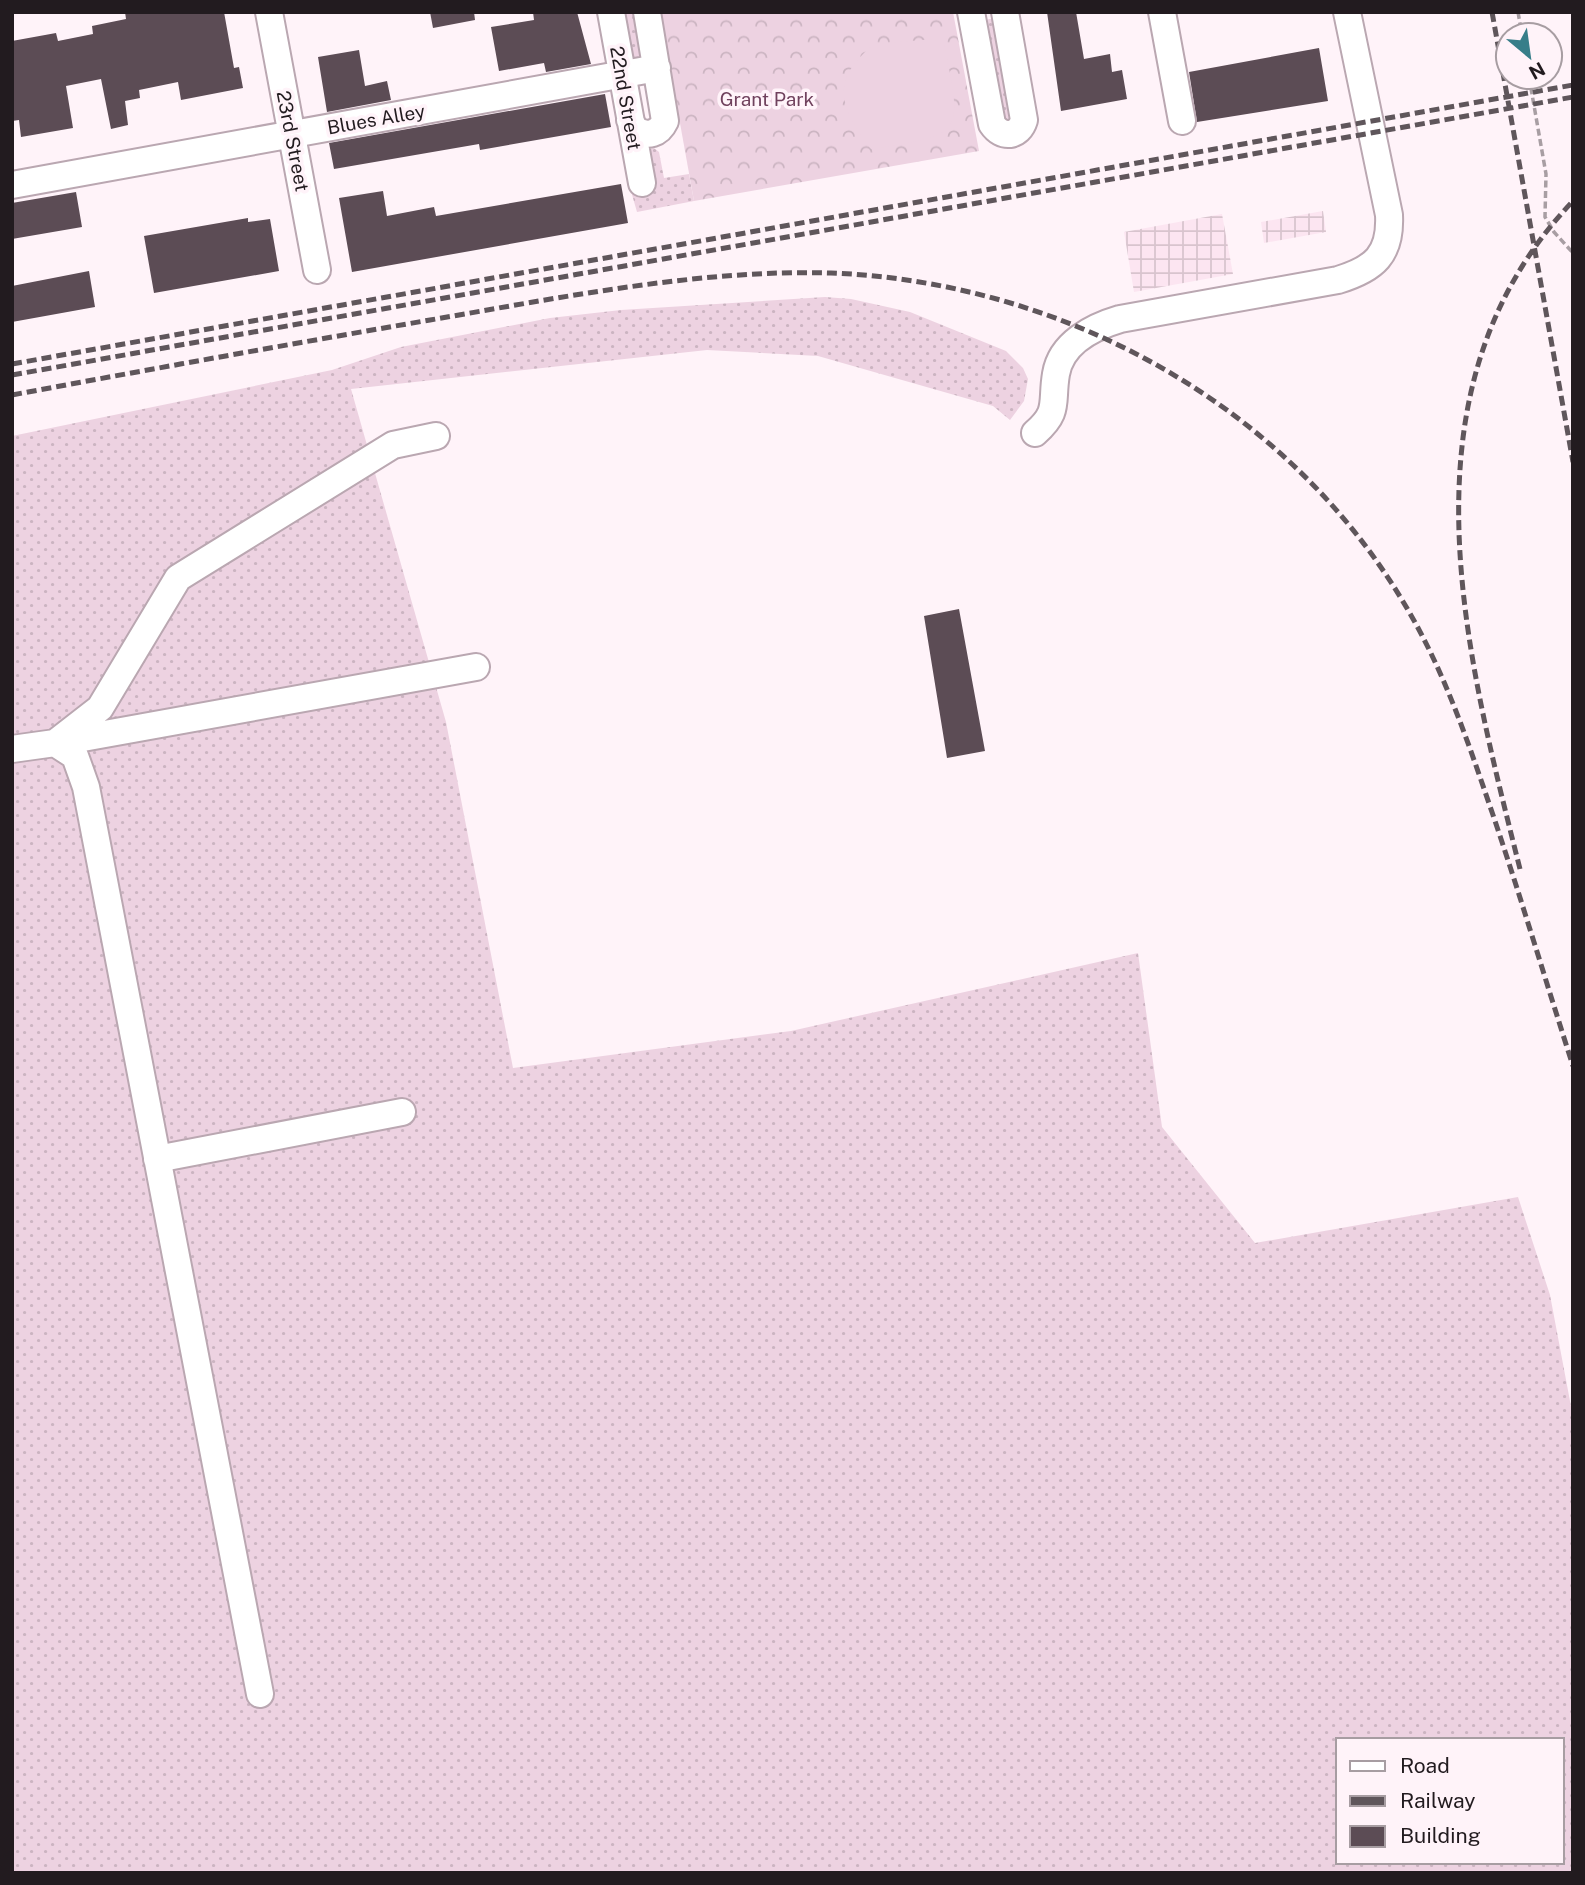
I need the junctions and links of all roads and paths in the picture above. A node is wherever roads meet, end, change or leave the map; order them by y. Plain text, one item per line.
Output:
1 (269, 12) edge
2 (611, 12) edge
3 (647, 12) edge
4 (971, 12) edge
5 (1005, 12) edge
6 (1161, 12) edge
7 (1347, 12) edge
8 (657, 68) junction
9 (621, 74) junction
10 (1531, 91) edge
11 (630, 120) junction
12 (1182, 121) dead end
13 (292, 134) junction
14 (642, 183) dead end
15 (12, 185) edge
16 (1573, 253) edge
17 (317, 270) dead end
18 (1035, 433) dead end
19 (436, 436) dead end
20 (476, 667) dead end
21 (55, 743) junction
22 (12, 749) edge
23 (402, 1112) dead end
24 (157, 1159) junction
25 (260, 1694) dead end

1 - 13 street, 23rd Street
2 - 9 street, 22nd Street
3 - 8 street, 22nd Street
4 - 5 street
6 - 12 street
7 - 18 street
8 - 9 street, Blues Alley
8 - 11 street, 22nd Street
9 - 11 street, 22nd Street
9 - 13 street, Blues Alley
10 - 16 path
11 - 14 street, 22nd Street
13 - 15 street, Blues Alley
13 - 17 street, 23rd Street
19 - 21 street
20 - 21 street
21 - 22 street
21 - 24 street
23 - 24 street
24 - 25 street

